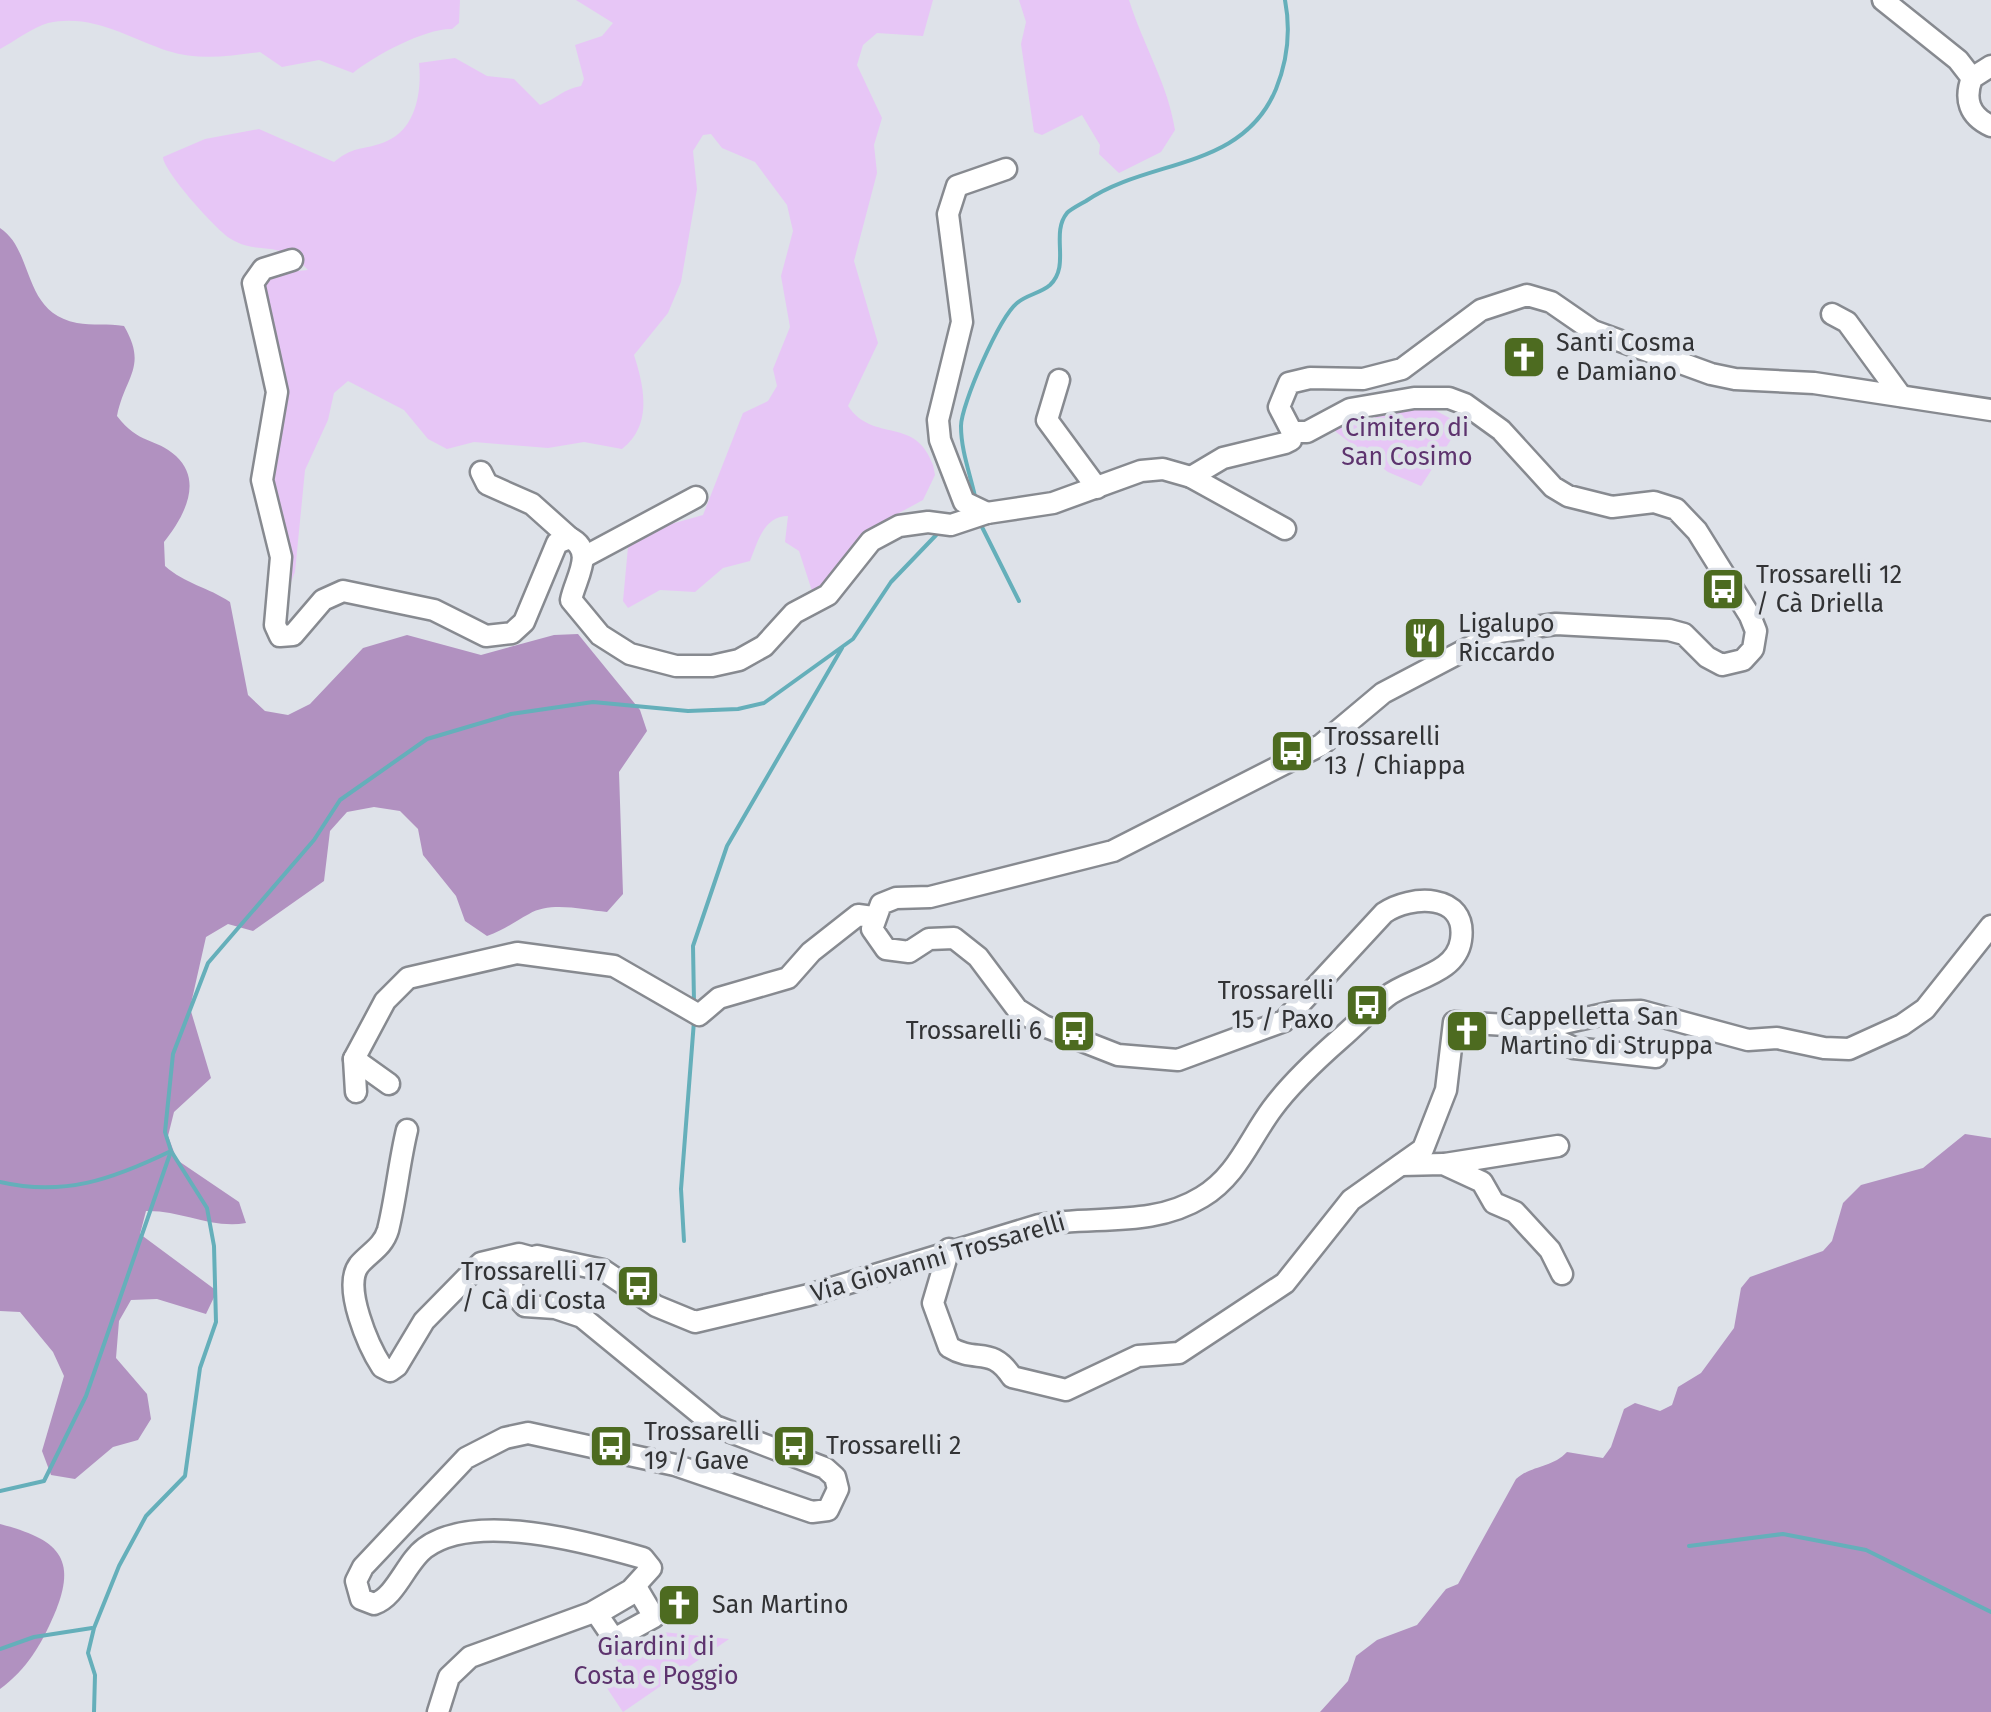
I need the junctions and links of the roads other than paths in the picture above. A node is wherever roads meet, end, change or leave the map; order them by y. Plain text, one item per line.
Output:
1 (1883, 0) edge
2 (1991, 66) edge
3 (1972, 78) junction
4 (1991, 126) edge
5 (1006, 170) dead end
6 (292, 260) dead end
7 (1832, 314) dead end
8 (1058, 380) dead end
9 (1901, 396) junction
10 (1991, 410) edge
11 (1292, 432) junction
12 (481, 472) dead end
13 (1191, 478) junction
14 (1097, 488) junction
15 (696, 497) dead end
16 (964, 511) junction
17 (1285, 529) dead end
18 (570, 538) junction
19 (584, 557) junction
20 (872, 918) junction
21 (1991, 926) edge
22 (1537, 1029) junction
23 (1656, 1057) dead end
24 (354, 1059) junction
25 (390, 1084) dead end
26 (356, 1092) dead end
27 (406, 1130) dead end
28 (1558, 1146) dead end
29 (1443, 1164) junction
30 (1400, 1165) junction
31 (948, 1249) junction
32 (530, 1257) junction
33 (1562, 1274) dead end
34 (438, 1712) edge

1 - 3 street
2 - 3 street
3 - 4 street
5 - 16 street
6 - 18 street
7 - 9 street
8 - 14 street
9 - 10 street
9 - 11 street
11 - 13 street
11 - 20 street
12 - 18 street
13 - 14 street
13 - 17 street
14 - 16 street
15 - 19 street
16 - 19 street
18 - 19 street
20 - 24 street
20 - 31 street, Via Giovanni Trossarelli
21 - 22 street
22 - 23 street
22 - 30 street
24 - 25 street
24 - 26 street
27 - 32 street, Via Giovanni Trossarelli
28 - 29 street
29 - 30 street
29 - 33 street
30 - 31 street
31 - 32 street, Via Giovanni Trossarelli
32 - 34 street

